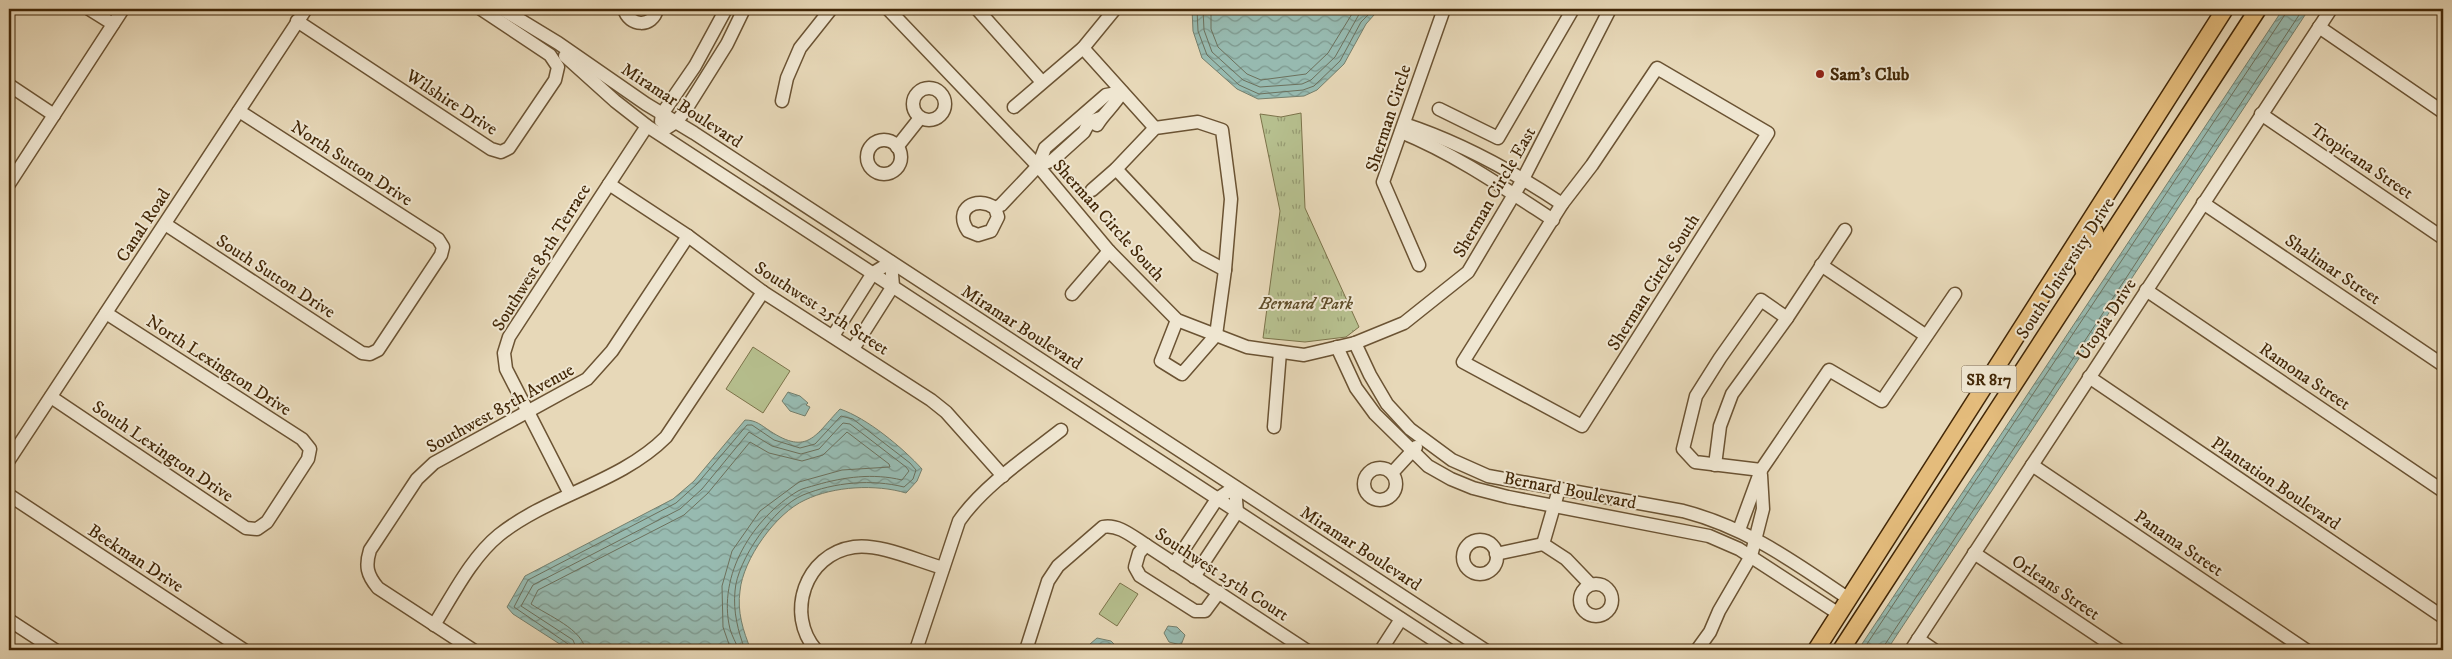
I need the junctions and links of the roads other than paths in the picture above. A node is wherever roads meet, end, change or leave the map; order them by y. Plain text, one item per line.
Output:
1 (89, 9) edge
2 (123, 9) edge
3 (306, 9) edge
4 (481, 9) edge
5 (502, 9) edge
6 (624, 9) edge
7 (657, 9) edge
8 (726, 9) edge
9 (744, 9) edge
10 (832, 9) edge
11 (888, 9) edge
12 (977, 9) edge
13 (1115, 9) edge
14 (1444, 9) edge
15 (1573, 9) edge
16 (1610, 9) edge
17 (2225, 9) edge
18 (2258, 9) edge
19 (2331, 9) edge
20 (297, 21) junction
21 (113, 24) junction
22 (2319, 27) junction
23 (539, 33) junction
24 (1083, 48) junction
25 (955, 80) junction
26 (1042, 82) junction
27 (9, 85) edge
28 (1122, 92) junction
29 (942, 94) junction
30 (782, 101) dead end
31 (1014, 108) dead end
32 (1439, 109) dead end
33 (240, 111) junction
34 (2443, 112) edge
35 (54, 114) junction
36 (662, 114) junction
37 (2261, 114) junction
38 (920, 118) junction
39 (676, 122) junction
40 (1076, 122) junction
41 (648, 126) junction
42 (1155, 128) junction
43 (1402, 128) junction
44 (1084, 132) junction
45 (2145, 133) junction
46 (659, 134) junction
47 (1441, 137) junction
48 (897, 147) dead end
49 (1473, 153) junction
50 (1466, 165) junction
51 (1038, 166) junction
52 (1498, 167) junction
53 (1116, 169) junction
54 (1522, 181) junction
55 (9, 184) edge
56 (609, 184) junction
57 (1092, 190) dead end
58 (1514, 194) junction
59 (2204, 202) junction
60 (1562, 204) junction
61 (995, 208) dead end
62 (1553, 220) junction
63 (165, 224) junction
64 (1845, 230) dead end
65 (688, 236) junction
66 (2443, 238) edge
67 (1109, 251) junction
68 (891, 262) junction
69 (1419, 265) dead end
70 (1822, 265) junction
71 (1225, 270) junction
72 (873, 273) junction
73 (2085, 275) junction
74 (893, 286) junction
75 (2146, 290) junction
76 (763, 292) junction
77 (1072, 294) dead end
78 (1954, 294) dead end
79 (106, 313) junction
80 (1787, 318) junction
81 (1177, 320) junction
82 (1216, 335) junction
83 (1925, 335) junction
84 (833, 336) junction
85 (1356, 343) junction
86 (1337, 347) junction
87 (852, 349) junction
88 (1280, 352) junction
89 (370, 354) joint
90 (2443, 365) edge
91 (2089, 377) junction
92 (51, 397) junction
93 (528, 412) junction
94 (1274, 427) dead end
95 (1061, 430) dead end
96 (1423, 440) junction
97 (1412, 452) junction
98 (9, 460) edge
99 (1715, 465) junction
100 (2032, 466) junction
101 (1761, 470) junction
102 (1392, 473) dead end
103 (1003, 476) junction
104 (1235, 487) junction
105 (1559, 489) junction
106 (2443, 491) edge
107 (570, 494) junction
108 (9, 495) edge
109 (1217, 499) junction
110 (1554, 504) junction
111 (1237, 512) junction
112 (257, 529) joint
113 (1739, 530) junction
114 (1756, 538) junction
115 (1543, 544) junction
116 (1146, 545) junction
117 (1974, 553) junction
118 (1496, 554) dead end
119 (1751, 556) junction
120 (1174, 564) junction
121 (943, 568) junction
122 (1194, 577) junction
123 (1590, 584) dead end
124 (1219, 592) junction
125 (1849, 599) junction
126 (1839, 614) junction
127 (2443, 617) edge
128 (1401, 619) junction
129 (9, 620) edge
130 (434, 625) junction
131 (1466, 645) edge
132 (1915, 645) edge
133 (55, 650) edge
134 (244, 650) edge
135 (473, 650) edge
136 (816, 650) edge
137 (916, 650) edge
138 (1026, 650) edge
139 (1306, 650) edge
140 (1381, 650) edge
141 (1449, 650) edge
142 (1485, 650) edge
143 (1697, 650) edge
144 (1816, 650) edge
145 (1841, 650) edge
146 (1934, 650) edge
147 (2119, 650) edge
148 (2306, 650) edge

1 - 21 street
2 - 21 street
3 - 20 street, Canal Road
4 - 20 street, Wilshire Drive
5 - 23 street, Miramar Boulevard
6 - 7 street
8 - 36 street
9 - 39 street
10 - 30 street
11 - 25 street, Sherman Circle South
12 - 26 street
13 - 24 street
14 - 43 street, Sherman Circle
15 - 32 street
16 - 54 street, Sherman Circle East
17 - 45 main road, South University Drive / SR 817
18 - 73 main road, South University Drive / SR 817
19 - 22 street, Utopia Drive
20 - 33 street, Canal Road
21 - 35 street
22 - 34 street
22 - 37 street, Utopia Drive
23 - 36 street, Miramar Boulevard
23 - 41 street, Miramar Boulevard
24 - 26 street
24 - 28 street
25 - 29 street
25 - 51 street, Sherman Circle South
26 - 31 street
27 - 35 street
28 - 40 street
28 - 42 street
28 - 44 street
29 - 38 street
29 - 38 street
33 - 63 street, Canal Road
33 - 89 street, North Sutton Drive
35 - 55 street
36 - 39 street, Miramar Boulevard
36 - 46 street
37 - 59 street, Utopia Drive
37 - 66 street, Tropicana Street
38 - 48 street
39 - 46 street
39 - 68 street, Miramar Boulevard
40 - 44 street
40 - 51 street
41 - 46 street, Miramar Boulevard
41 - 56 street, Southwest 85th Terrace
42 - 53 street
42 - 71 street
43 - 47 street
43 - 50 street
43 - 69 street, Sherman Circle
44 - 51 street
45 - 73 main road
45 - 125 main road, South University Drive / SR 817
46 - 72 street, Miramar Boulevard
47 - 49 street
47 - 52 street
49 - 50 street
49 - 52 street
50 - 58 street
51 - 61 street
51 - 67 street, Sherman Circle South
52 - 54 street
53 - 57 street
53 - 71 street
54 - 58 street, Sherman Circle East
54 - 60 street
56 - 65 street, Southwest 25th Street
56 - 93 street, Southwest 85th Terrace
58 - 62 street
58 - 85 street, Sherman Circle East
59 - 75 street, Utopia Drive
59 - 90 street, Shalimar Street
60 - 62 street, Sherman Circle South
60 - 62 street, Sherman Circle South
63 - 79 street, Canal Road
63 - 89 street, South Sutton Drive
64 - 70 street
65 - 76 street, Southwest 25th Street
65 - 93 street, Southwest 85th Avenue
67 - 77 street
67 - 81 street, Sherman Circle South
68 - 72 street
68 - 74 street
68 - 104 street, Miramar Boulevard
70 - 80 street
70 - 83 street
71 - 82 street
72 - 74 street, Miramar Boulevard
72 - 84 street
73 - 145 main road, South University Drive / SR 817
74 - 87 street
74 - 109 street, Miramar Boulevard
75 - 91 street, Utopia Drive
75 - 106 street, Ramona Street
76 - 84 street, Southwest 25th Street
76 - 107 street
78 - 83 street
79 - 92 street, Canal Road
79 - 112 street, North Lexington Drive
80 - 99 street
80 - 99 street
81 - 82 street, Sherman Circle South
81 - 82 street
82 - 88 street, Sherman Circle South
83 - 101 street
84 - 87 street, Southwest 25th Street
85 - 86 street, Sherman Circle South
85 - 96 street, Bernard Boulevard
86 - 88 street, Sherman Circle South
86 - 97 street, Bernard Boulevard
87 - 103 street, Southwest 25th Street
88 - 94 street
91 - 100 street, Utopia Drive
91 - 127 street, Plantation Boulevard
92 - 98 street, Canal Road
92 - 112 street, South Lexington Drive
93 - 107 street, Southwest 85th Terrace
93 - 130 street, Southwest 85th Avenue
95 - 103 street
96 - 97 street
96 - 105 street, Bernard Boulevard
97 - 102 street
97 - 110 street, Bernard Boulevard
99 - 101 street
100 - 117 street, Utopia Drive
100 - 148 street, Panama Street
101 - 113 street
101 - 114 street
103 - 121 street
104 - 109 street
104 - 111 street
104 - 131 street, Miramar Boulevard
105 - 110 street
105 - 113 street, Bernard Boulevard
107 - 130 street
108 - 134 street, Beekman Drive
109 - 111 street, Miramar Boulevard
109 - 120 street
110 - 115 street
110 - 119 street, Bernard Boulevard
111 - 122 street
111 - 128 street, Miramar Boulevard
113 - 114 street, Bernard Boulevard
114 - 119 street
114 - 125 street, Bernard Boulevard
115 - 118 street
115 - 123 street
116 - 120 street, Southwest 25th Court
116 - 124 street
116 - 138 street, Southwest 25th Court
117 - 132 street, Utopia Drive
117 - 147 street, Orleans Street
119 - 126 street, Bernard Boulevard
119 - 143 street
120 - 122 street, Southwest 25th Court
121 - 136 street
121 - 137 street
122 - 124 street, Southwest 25th Court
124 - 139 street, Southwest 25th Court
125 - 126 main road, South University Drive / SR 817
126 - 144 main road, South University Drive / SR 817
128 - 140 street
128 - 141 street, Miramar Boulevard
129 - 133 street
130 - 135 street
131 - 142 street, Miramar Boulevard
132 - 146 street

